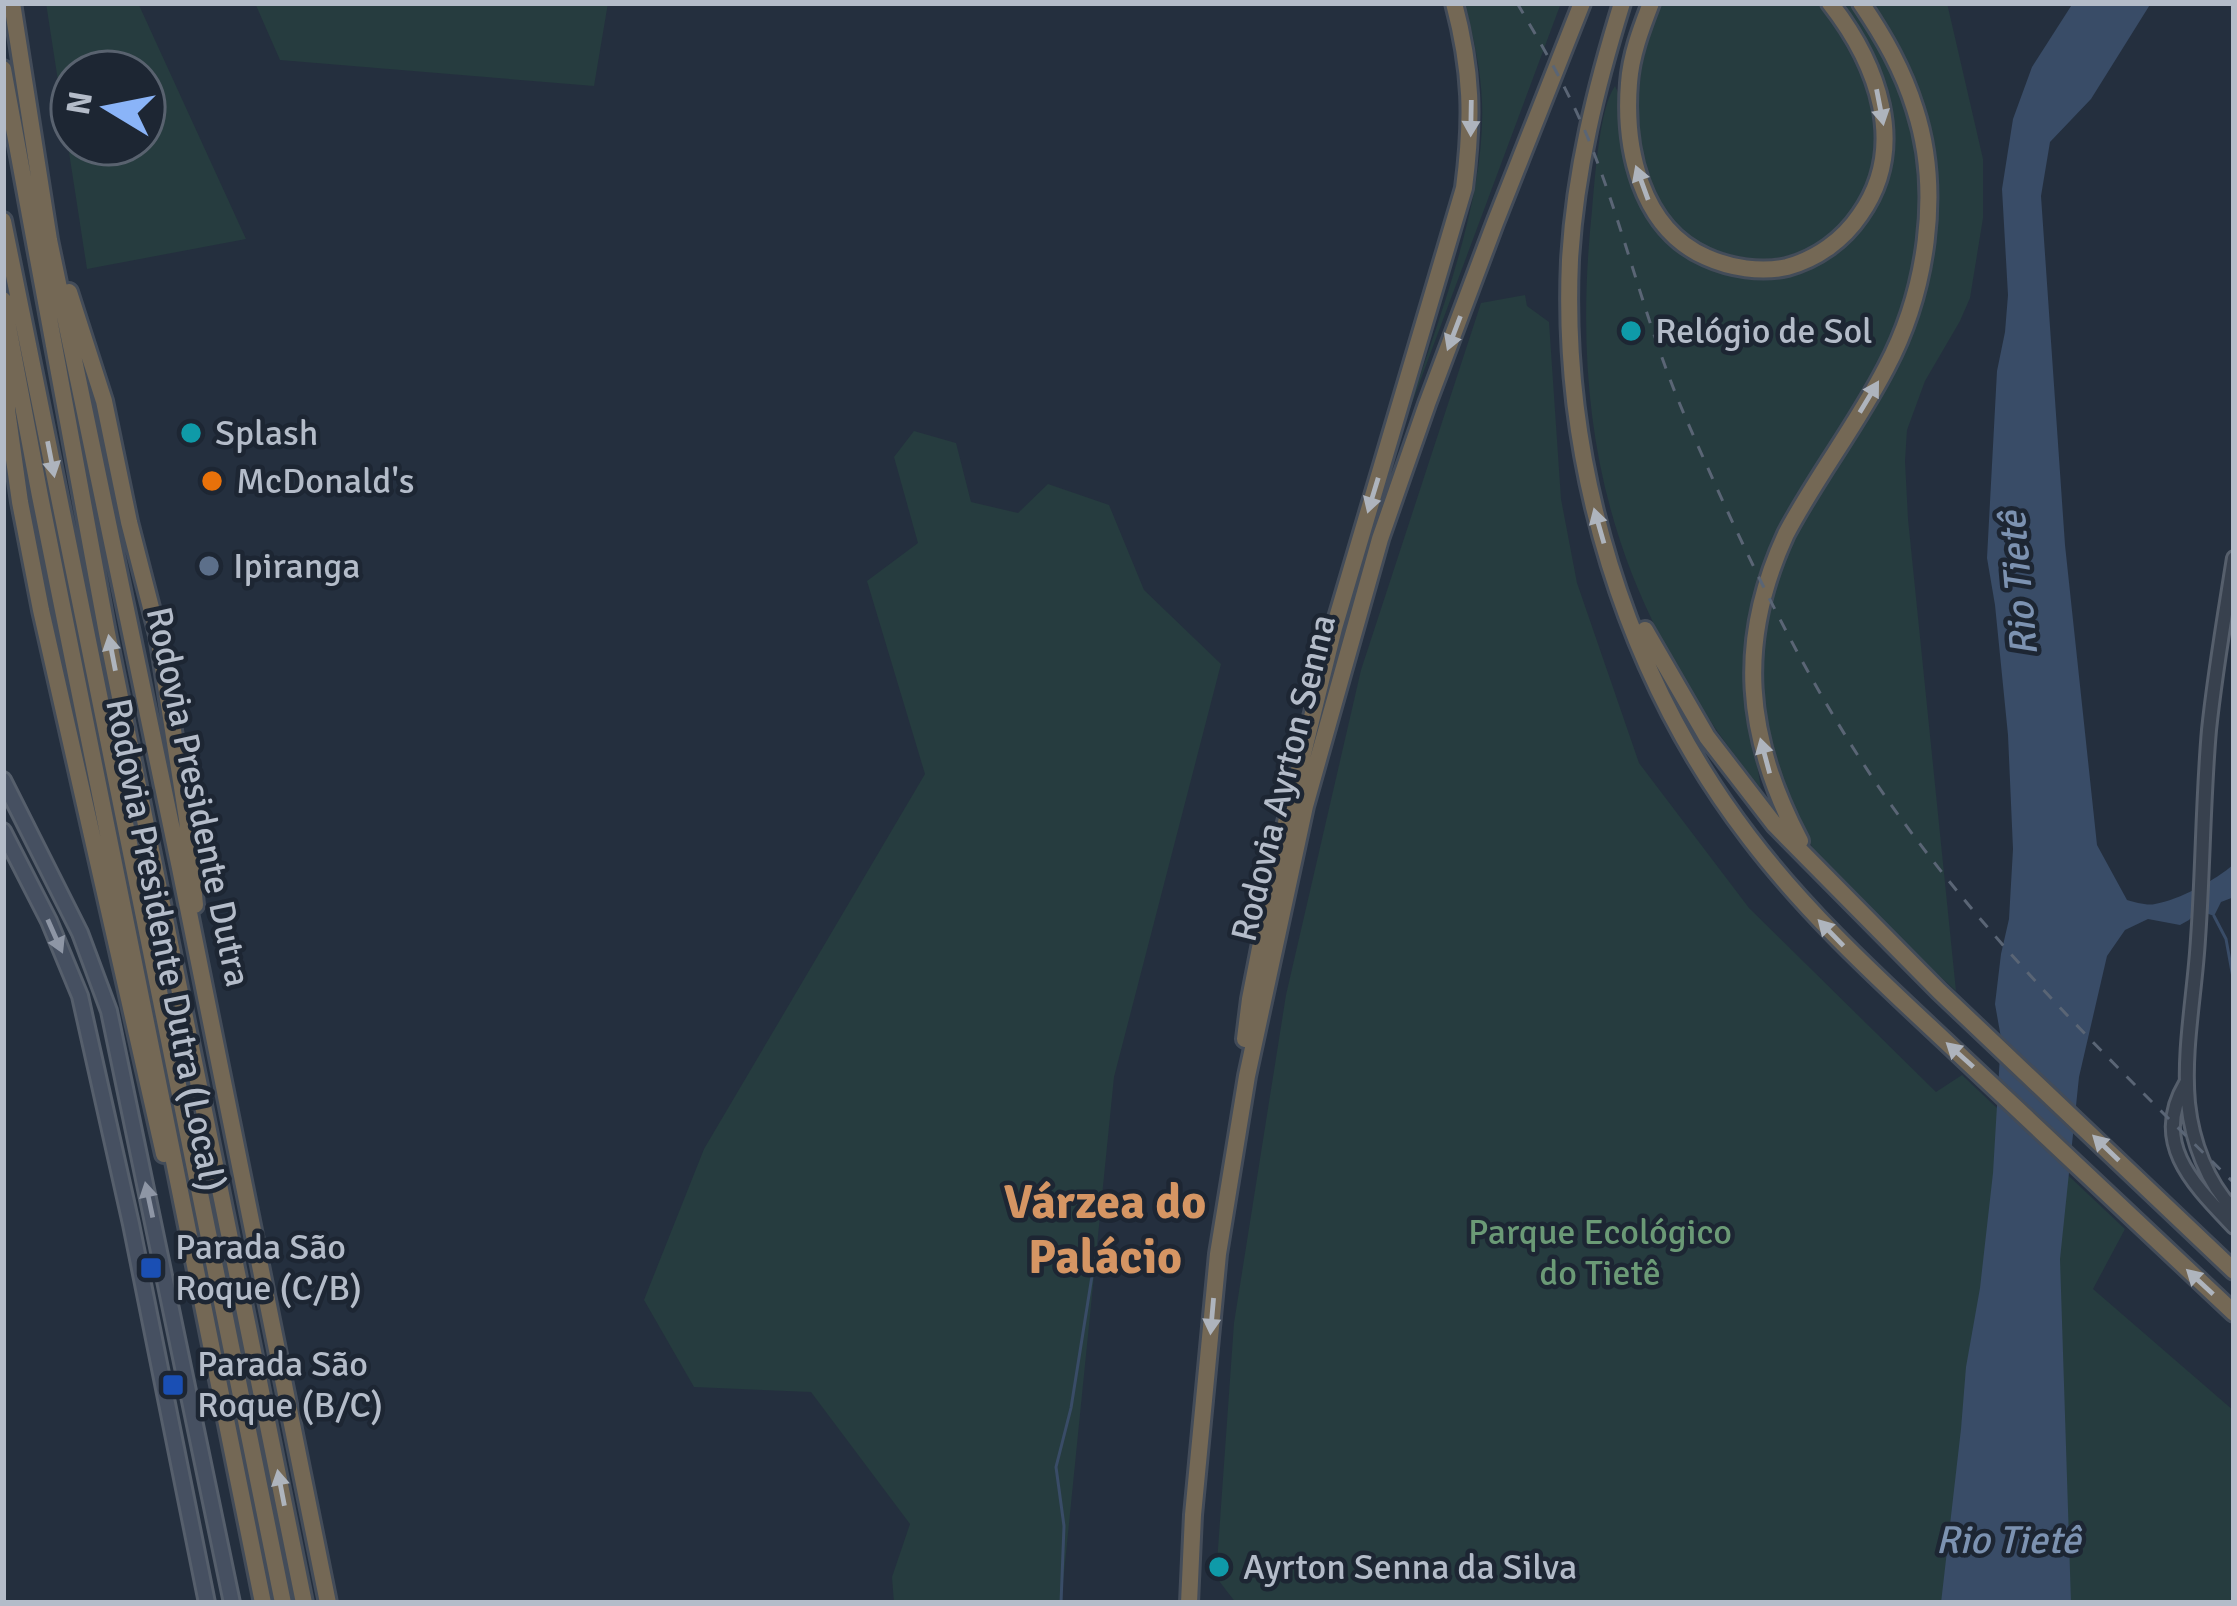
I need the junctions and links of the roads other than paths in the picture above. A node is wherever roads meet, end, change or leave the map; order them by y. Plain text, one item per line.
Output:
1 (1454, 3) edge
2 (1570, 3) edge
3 (1582, 3) edge
4 (1622, 3) edge
5 (1651, 3) edge
6 (1830, 3) edge
7 (1862, 3) edge
8 (12, 4) edge
9 (3, 69) edge
10 (1521, 160) junction
11 (3, 221) edge
12 (49, 240) junction
13 (3, 300) edge
14 (2234, 558) edge
15 (1615, 584) junction
16 (3, 780) edge
17 (3, 831) edge
18 (1811, 863) junction
19 (194, 940) junction
20 (1246, 1076) junction
21 (2187, 1082) junction
22 (2234, 1210) edge
23 (2234, 1227) edge
24 (2234, 1271) edge
25 (2234, 1313) edge
26 (207, 1603) edge
27 (232, 1603) edge
28 (263, 1603) edge
29 (284, 1603) edge
30 (304, 1603) edge
31 (328, 1603) edge
32 (1189, 1603) edge

1 -> 20 highway
2 - 10 highway
3 - 10 highway, Rodovia Ayrton Senna
15 -> 4 highway
6 -> 5 highway
18 -> 7 highway
8 - 12 highway, Rodovia Presidente Dutra
30 -> 9 highway, Rodovia Presidente Dutra
10 -> 20 highway, Rodovia Ayrton Senna
11 -> 29 highway, Rodovia Presidente Dutra
12 - 19 highway, Rodovia Presidente Dutra
12 - 19 highway
13 - 28 highway, Rodovia Presidente Dutra (Local)
14 - 21 street
15 - 18 highway
25 -> 15 highway
27 -> 16 main road
17 -> 26 main road
24 -> 18 highway
19 - 31 highway, Rodovia Presidente Dutra
20 -> 32 highway, Rodovia Ayrton Senna
21 - 22 street
21 - 23 street

